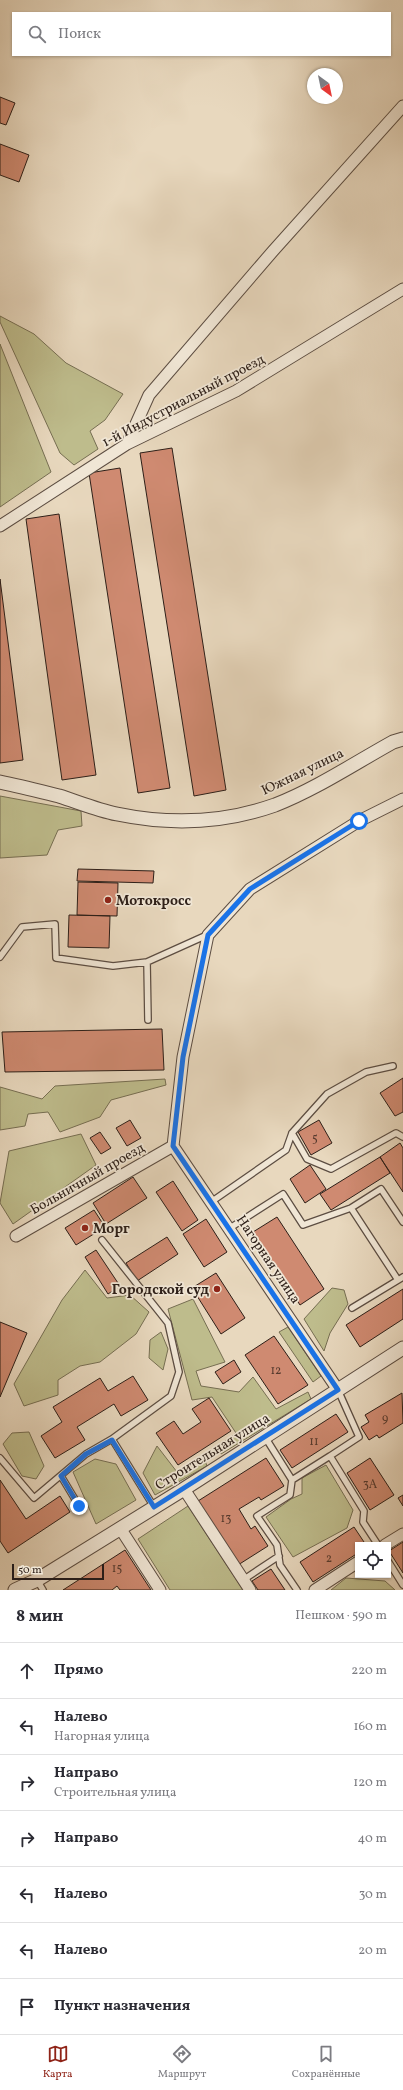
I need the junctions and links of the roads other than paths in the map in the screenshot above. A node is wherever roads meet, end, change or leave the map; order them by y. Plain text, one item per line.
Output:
1 (401, 110) edge
2 (403, 290) edge
3 (127, 444) junction
4 (0, 526) edge
5 (403, 739) edge
6 (0, 782) edge
7 (403, 800) edge
8 (208, 935) junction
9 (0, 957) edge
10 (147, 962) junction
11 (148, 1020) dead end
12 (393, 1066) dead end
13 (292, 1133) junction
14 (403, 1137) edge
15 (173, 1146) junction
16 (212, 1202) junction
17 (352, 1208) junction
18 (403, 1222) edge
19 (230, 1228) junction
20 (16, 1236) dead end
21 (102, 1240) dead end
22 (400, 1278) edge
23 (352, 1308) dead end
24 (403, 1348) edge
25 (338, 1390) junction
26 (265, 1437) junction
27 (112, 1440) junction
28 (330, 1456) junction
29 (0, 1458) edge
30 (61, 1476) junction
31 (292, 1480) junction
32 (184, 1489) junction
33 (79, 1506) dead end
34 (154, 1507) junction
35 (120, 1528) junction
36 (403, 1534) edge
37 (376, 1542) edge
38 (390, 1542) edge
39 (279, 1556) junction
40 (355, 1564) edge
41 (391, 1566) edge
42 (243, 1580) junction
43 (40, 1585) edge
44 (403, 1585) edge
45 (15, 1590) edge
46 (160, 1590) edge
47 (250, 1590) edge
48 (297, 1590) edge
49 (315, 1590) edge

1 - 3 street
2 - 3 street, 1-й Индустриальный проезд
3 - 4 street, 1-й Индустриальный проезд
5 - 6 street, Южная улица
7 - 8 street
8 - 10 lane
8 - 15 street
9 - 10 lane
10 - 11 lane
12 - 13 lane
13 - 14 lane
13 - 16 lane
15 - 16 street, Нагорная улица
15 - 20 street, Больничный проезд
16 - 19 street, Нагорная улица
17 - 18 lane
17 - 19 lane
17 - 22 lane
19 - 25 street, Нагорная улица
21 - 27 lane
22 - 23 lane
24 - 25 street, Строительная улица
25 - 26 street, Строительная улица
25 - 28 lane
26 - 31 lane
26 - 32 street, Строительная улица
27 - 30 lane
27 - 34 lane
28 - 31 lane
28 - 37 lane
29 - 30 lane
30 - 33 lane
31 - 39 lane
32 - 34 street, Строительная улица
32 - 42 street
34 - 35 street, Строительная улица
35 - 43 street, Строительная улица
35 - 46 street
36 - 38 street
39 - 42 lane
39 - 48 lane
40 - 49 street
41 - 44 lane
42 - 47 street
43 - 45 street, Строительная улица

